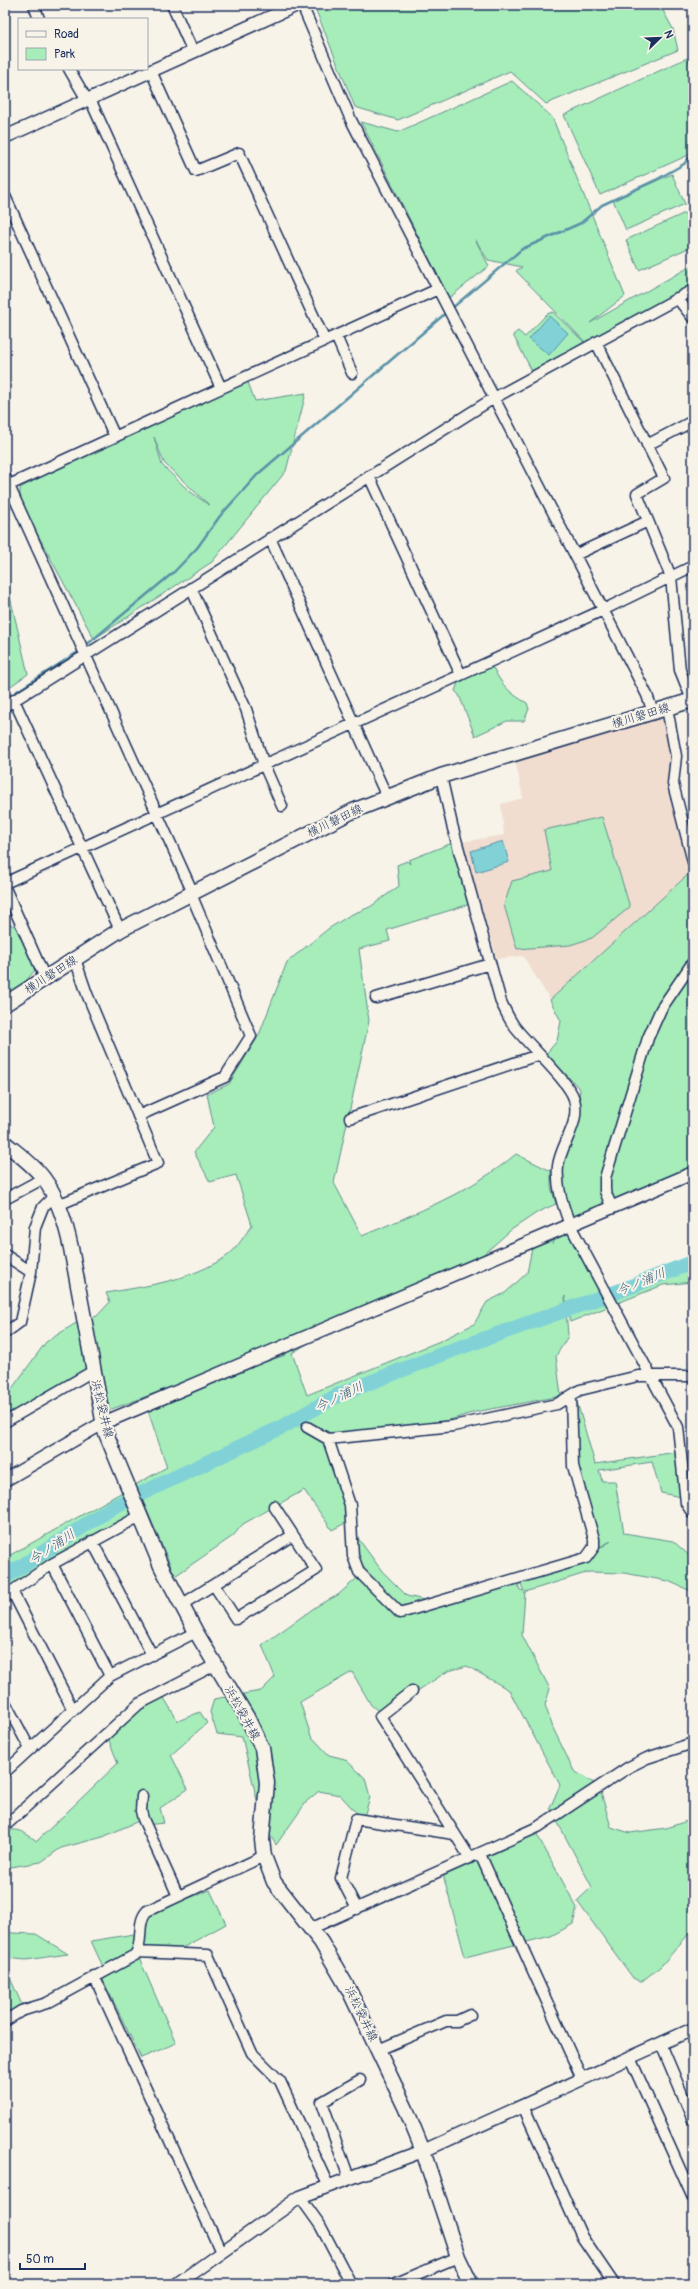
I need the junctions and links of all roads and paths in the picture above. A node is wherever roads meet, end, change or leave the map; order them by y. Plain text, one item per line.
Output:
1 (34, 5) edge
2 (172, 5) edge
3 (297, 5) edge
4 (302, 5) edge
5 (39, 18) edge
6 (193, 52) junction
7 (69, 70) edge
8 (151, 71) junction
9 (89, 100) junction
10 (5, 138) edge
11 (5, 196) edge
12 (438, 289) junction
13 (693, 290) edge
14 (677, 298) junction
15 (693, 318) edge
16 (336, 336) junction
17 (325, 341) junction
18 (596, 342) junction
19 (352, 373) dead end
20 (221, 388) junction
21 (494, 398) junction
22 (693, 421) edge
23 (115, 437) junction
24 (647, 445) junction
25 (370, 476) junction
26 (6, 483) edge
27 (648, 521) junction
28 (270, 538) junction
29 (575, 555) junction
30 (693, 566) edge
31 (671, 577) junction
32 (192, 588) junction
33 (603, 610) junction
34 (86, 654) junction
35 (461, 675) junction
36 (692, 700) edge
37 (9, 703) edge
38 (666, 708) junction
39 (653, 712) junction
40 (353, 724) junction
41 (264, 764) junction
42 (442, 776) junction
43 (387, 797) junction
44 (282, 806) dead end
45 (158, 813) junction
46 (82, 848) junction
47 (693, 862) edge
48 (5, 883) edge
49 (5, 888) edge
50 (192, 893) junction
51 (120, 930) junction
52 (75, 959) junction
53 (693, 962) edge
54 (490, 964) junction
55 (45, 978) junction
56 (376, 998) dead end
57 (5, 1004) edge
58 (538, 1055) junction
59 (138, 1116) junction
60 (350, 1118) dead end
61 (5, 1143) edge
62 (693, 1173) edge
63 (44, 1178) junction
64 (5, 1199) edge
65 (56, 1201) junction
66 (612, 1208) junction
67 (570, 1225) junction
68 (5, 1255) edge
69 (31, 1272) junction
70 (5, 1333) edge
71 (93, 1371) junction
72 (651, 1376) junction
73 (693, 1376) edge
74 (571, 1396) junction
75 (5, 1422) edge
76 (103, 1423) junction
77 (307, 1427) dead end
78 (328, 1440) junction
79 (5, 1480) edge
80 (274, 1506) dead end
81 (693, 1514) edge
82 (140, 1516) junction
83 (293, 1535) junction
84 (92, 1541) junction
85 (52, 1564) junction
86 (214, 1585) junction
87 (9, 1593) edge
88 (181, 1605) junction
89 (196, 1632) junction
90 (152, 1655) junction
91 (215, 1665) junction
92 (110, 1676) junction
93 (412, 1691) dead end
94 (5, 1702) edge
95 (73, 1710) junction
96 (693, 1744) edge
97 (30, 1749) junction
98 (5, 1772) edge
99 (142, 1796) dead end
100 (5, 1826) edge
101 (454, 1834) junction
102 (480, 1854) junction
103 (264, 1856) junction
104 (470, 1858) junction
105 (178, 1896) junction
106 (357, 1910) junction
107 (310, 1930) junction
108 (137, 1952) junction
109 (94, 1976) junction
110 (470, 2015) dead end
111 (5, 2021) edge
112 (693, 2029) edge
113 (660, 2044) junction
114 (378, 2050) junction
115 (630, 2058) junction
116 (582, 2079) junction
117 (360, 2080) dead end
118 (523, 2106) junction
119 (693, 2120) edge
120 (423, 2151) junction
121 (349, 2178) junction
122 (328, 2185) junction
123 (300, 2197) junction
124 (693, 2198) edge
125 (221, 2252) junction
126 (458, 2257) junction
127 (610, 2282) edge
128 (177, 2284) edge
129 (351, 2284) edge
130 (394, 2284) edge
131 (471, 2284) edge

1 - 5 street
2 - 6 street
3 - 6 street
4 - 12 street
6 - 8 street
7 - 9 street
8 - 9 street
8 - 17 street
9 - 10 street
9 - 20 street
11 - 23 street
12 - 16 street
12 - 21 street
13 - 14 street
14 - 15 street
14 - 18 street
16 - 17 street
16 - 19 street
17 - 20 street
18 - 21 street
18 - 24 street
20 - 23 street
21 - 25 street
21 - 29 street
22 - 24 street
23 - 26 street
24 - 27 street
25 - 28 street
25 - 35 street
26 - 34 street
27 - 29 street
27 - 31 street
28 - 32 street
28 - 40 street
29 - 33 street
30 - 31 street
31 - 33 street
31 - 36 street
32 - 34 street
32 - 41 street
33 - 35 street
33 - 39 street
34 - 37 street
34 - 45 street
35 - 40 street
36 - 38 main road, 横川磐田線
37 - 46 street
38 - 39 main road, 横川磐田線
38 - 47 street
39 - 42 main road, 横川磐田線
40 - 41 street
40 - 43 street
41 - 44 street
41 - 45 street
42 - 43 main road, 横川磐田線
42 - 54 street
43 - 50 main road, 横川磐田線
45 - 46 street
45 - 50 street
46 - 48 street
46 - 51 street
49 - 55 street
50 - 51 main road, 横川磐田線
50 - 59 street
51 - 52 main road, 横川磐田線
52 - 55 main road, 横川磐田線
52 - 59 street
53 - 66 street
54 - 56 street
54 - 58 street
55 - 57 main road, 横川磐田線
58 - 60 street
58 - 67 street
59 - 65 street
61 - 63 main road, 浜松袋井線
62 - 66 street
63 - 64 street
63 - 65 main road, 浜松袋井線
65 - 69 street
65 - 71 main road, 浜松袋井線
66 - 67 street
67 - 72 street
67 - 76 street
68 - 69 street
69 - 70 street
71 - 75 street
71 - 76 main road, 浜松袋井線
72 - 73 street
72 - 74 street
72 - 81 street
74 - 78 street
74 - 78 street
76 - 79 street
76 - 82 main road, 浜松袋井線
77 - 78 street
80 - 83 street
82 - 84 street
82 - 88 main road, 浜松袋井線
83 - 86 street
83 - 86 street
84 - 85 street
84 - 90 street
85 - 87 street
85 - 92 street
86 - 88 street
87 - 95 street
88 - 89 main road, 浜松袋井線
89 - 90 street
89 - 91 main road, 浜松袋井線
90 - 92 street
91 - 100 street
91 - 103 main road, 浜松袋井線
92 - 95 street
93 - 101 street
94 - 97 street
95 - 97 street
96 - 102 street
97 - 98 street
99 - 105 street
101 - 104 street
101 - 106 street
102 - 104 street
102 - 116 street
103 - 105 street
103 - 107 main road, 浜松袋井線
104 - 106 street
105 - 108 street
106 - 107 street
107 - 114 main road, 浜松袋井線
108 - 109 street
108 - 122 street
109 - 111 street
109 - 125 street
110 - 114 street
112 - 113 street
113 - 115 street
113 - 119 street
114 - 120 main road, 浜松袋井線
115 - 116 street
115 - 124 street
116 - 118 street
117 - 121 street
118 - 120 street
118 - 127 street
120 - 121 street
120 - 126 main road, 浜松袋井線
121 - 122 street
122 - 123 street
123 - 125 street
123 - 129 street
125 - 128 street
126 - 130 street
126 - 131 main road, 浜松袋井線

